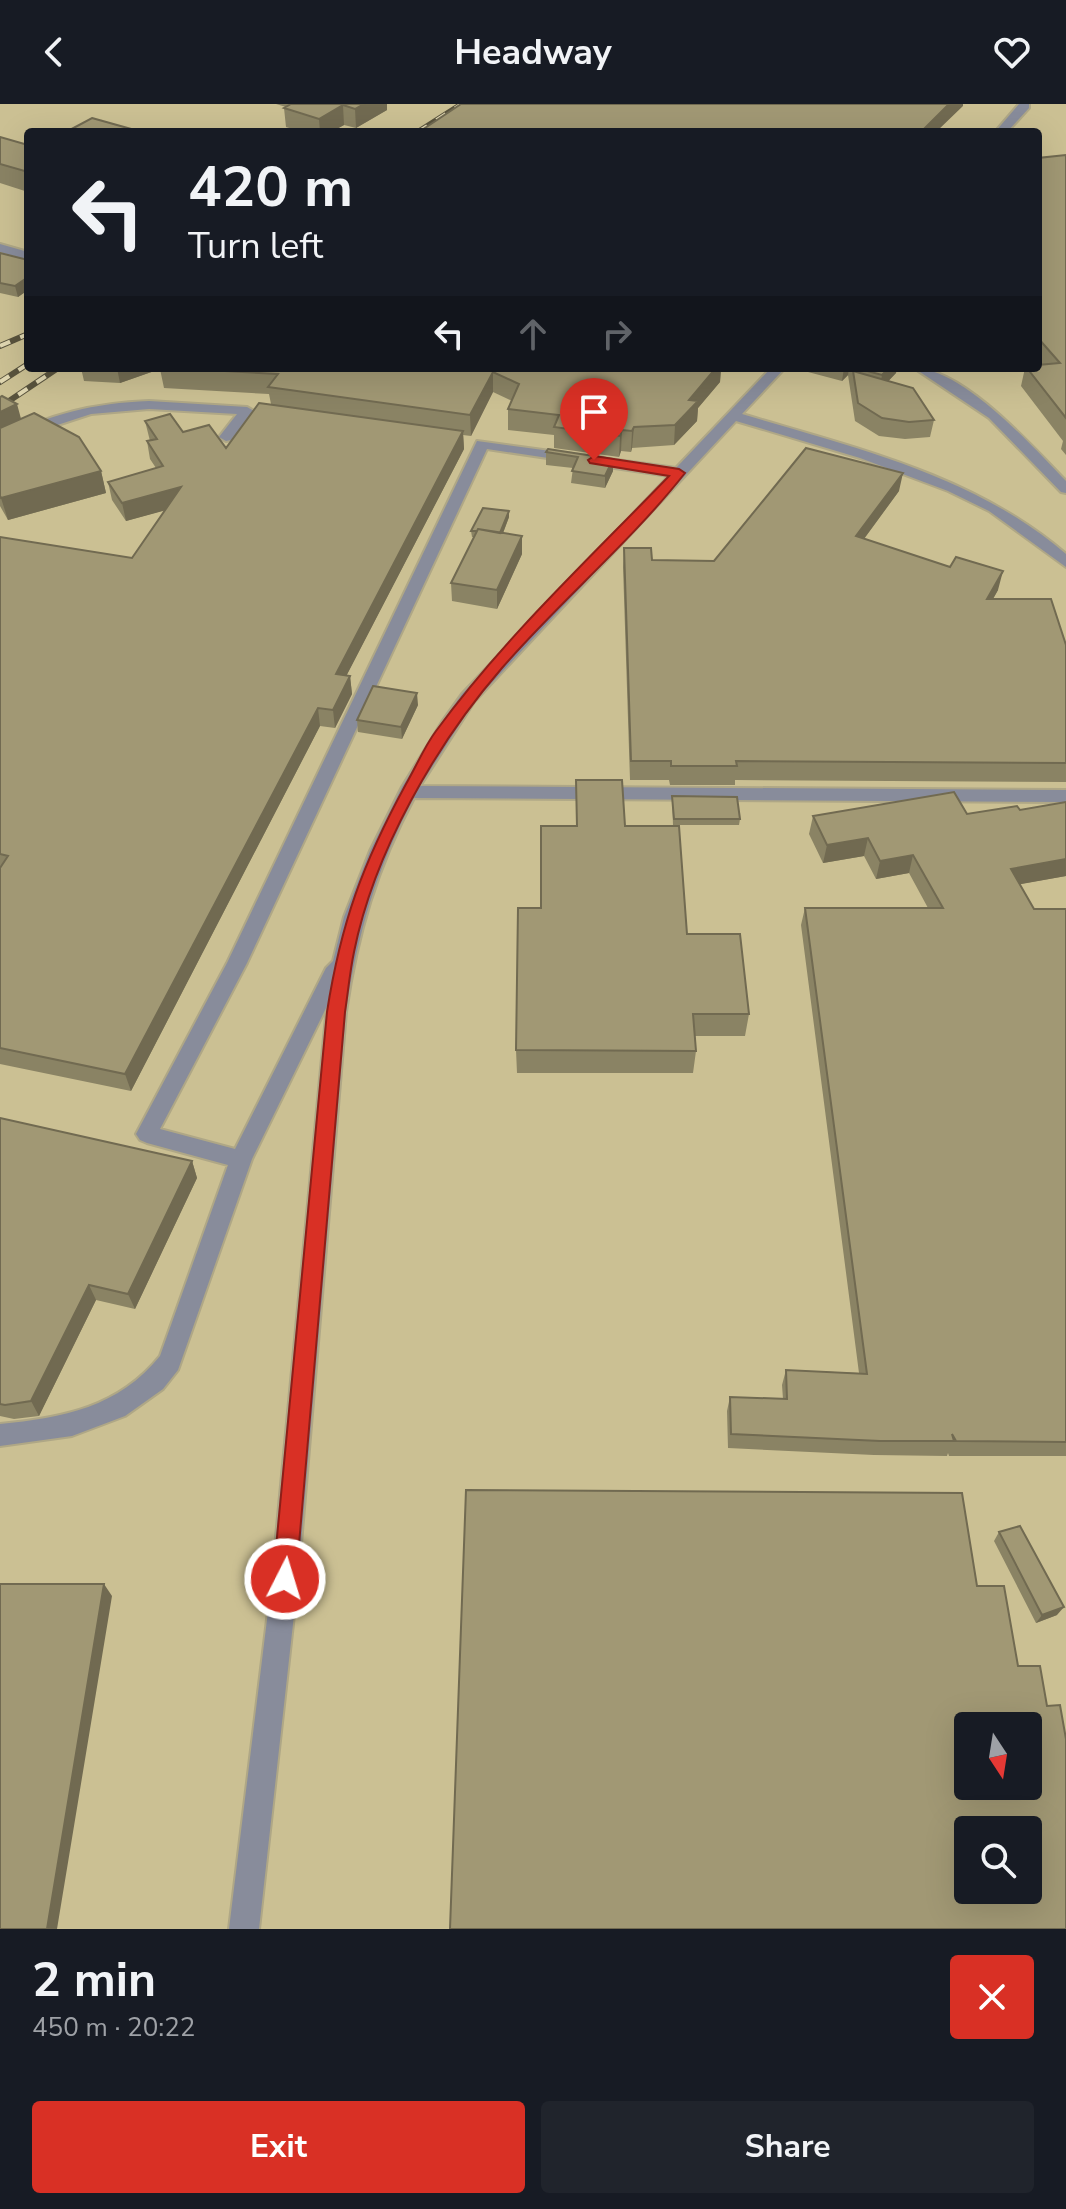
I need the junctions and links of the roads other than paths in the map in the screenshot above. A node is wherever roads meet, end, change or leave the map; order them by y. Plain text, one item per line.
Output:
1 (1024, 104) edge
2 (1004, 128) edge
3 (0, 248) edge
4 (24, 255) edge
5 (774, 372) edge
6 (927, 372) edge
7 (247, 411) junction
8 (262, 413) edge
9 (733, 416) junction
10 (226, 437) dead end
11 (0, 446) edge
12 (679, 473) junction
13 (1066, 489) edge
14 (1066, 562) edge
15 (410, 792) junction
16 (1066, 796) edge
17 (345, 950) junction
18 (241, 1159) junction
19 (0, 1435) edge
20 (244, 1929) edge

1 - 2 street
3 - 4 street
5 - 9 street
6 - 13 street
7 - 8 street
7 - 10 street
7 - 11 street
9 - 12 street
9 - 14 street
12 - 15 street
12 - 18 street
15 - 16 street
15 - 17 street
17 - 18 street
17 - 20 street
18 - 19 street

